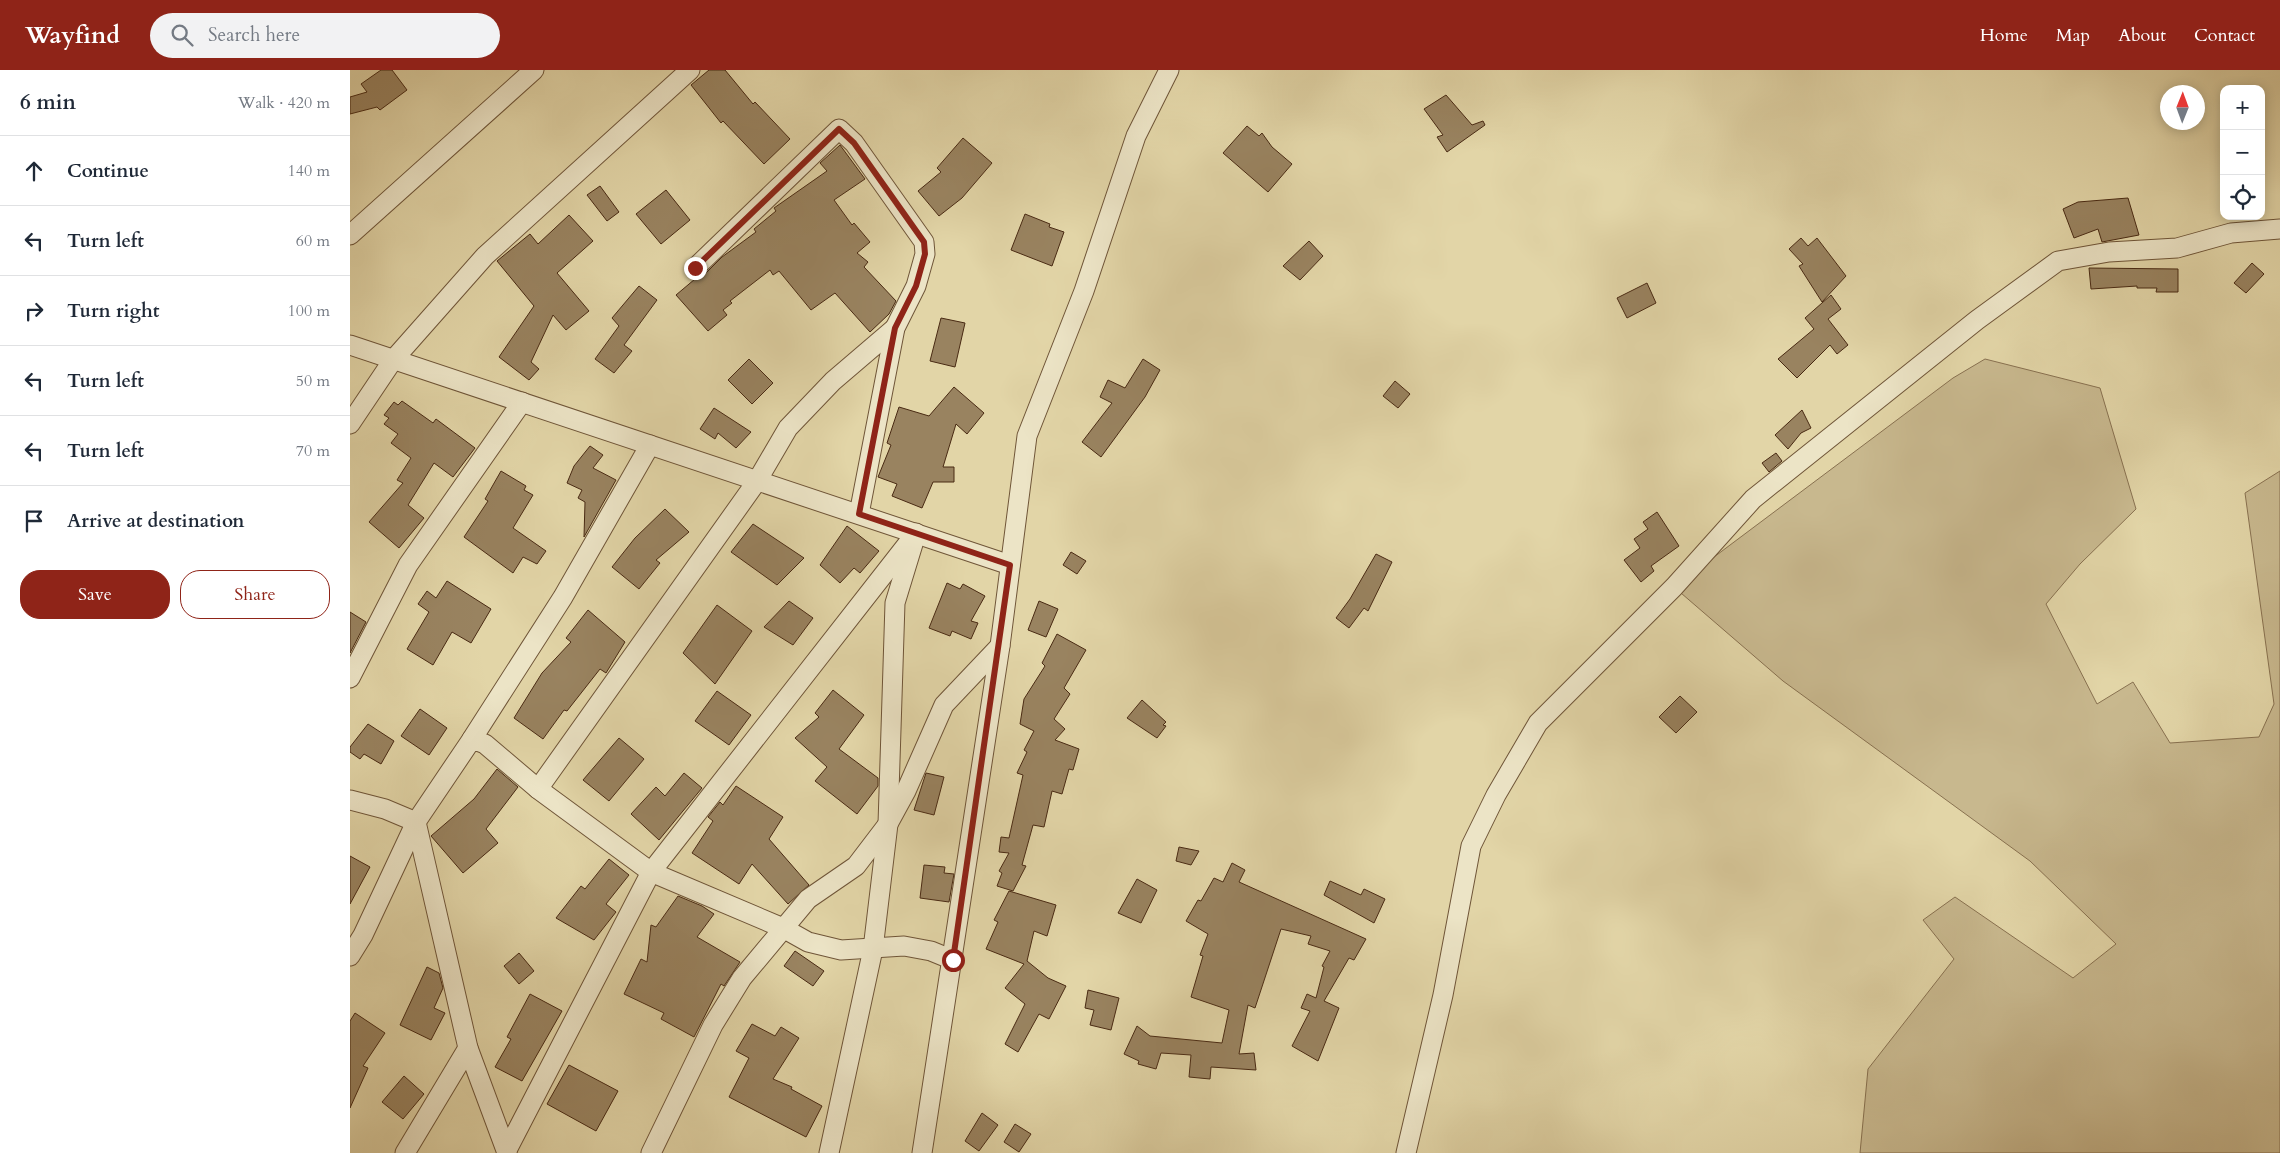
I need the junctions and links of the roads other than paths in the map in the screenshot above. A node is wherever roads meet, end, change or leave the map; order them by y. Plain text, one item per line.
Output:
1 (534, 70) edge
2 (690, 70) edge
3 (1169, 70) edge
4 (2280, 229) edge
5 (350, 235) edge
6 (695, 268) dead end
7 (895, 328) junction
8 (350, 345) edge
9 (394, 360) junction
10 (522, 402) junction
11 (350, 424) edge
12 (650, 445) junction
13 (757, 480) junction
14 (859, 514) junction
15 (916, 533) junction
16 (1010, 565) junction
17 (1000, 646) junction
18 (350, 678) edge
19 (472, 739) junction
20 (538, 790) junction
21 (350, 800) edge
22 (416, 822) junction
23 (888, 824) junction
24 (651, 872) junction
25 (783, 928) junction
26 (873, 949) junction
27 (350, 956) edge
28 (953, 960) junction
29 (468, 1048) junction
30 (507, 1152) edge
31 (405, 1153) edge
32 (651, 1153) edge
33 (829, 1153) edge
34 (922, 1153) edge
35 (1406, 1153) edge

1 - 5 street
2 - 9 street
3 - 16 street
4 - 35 street
6 - 7 street
7 - 13 street
7 - 14 street
8 - 9 street
9 - 10 street
9 - 11 street
10 - 12 street
10 - 18 street
12 - 13 street
12 - 19 street
13 - 14 street
13 - 20 street
14 - 15 street
15 - 16 street
15 - 23 street
15 - 24 street
16 - 17 street
17 - 23 street
17 - 28 street
19 - 20 street
19 - 22 street
20 - 24 street
21 - 22 street
22 - 27 street
22 - 29 street
23 - 25 street
23 - 26 street
24 - 25 street
24 - 30 street
25 - 26 street
25 - 32 street
26 - 28 street
26 - 33 street
28 - 34 street
29 - 30 street
29 - 31 street

